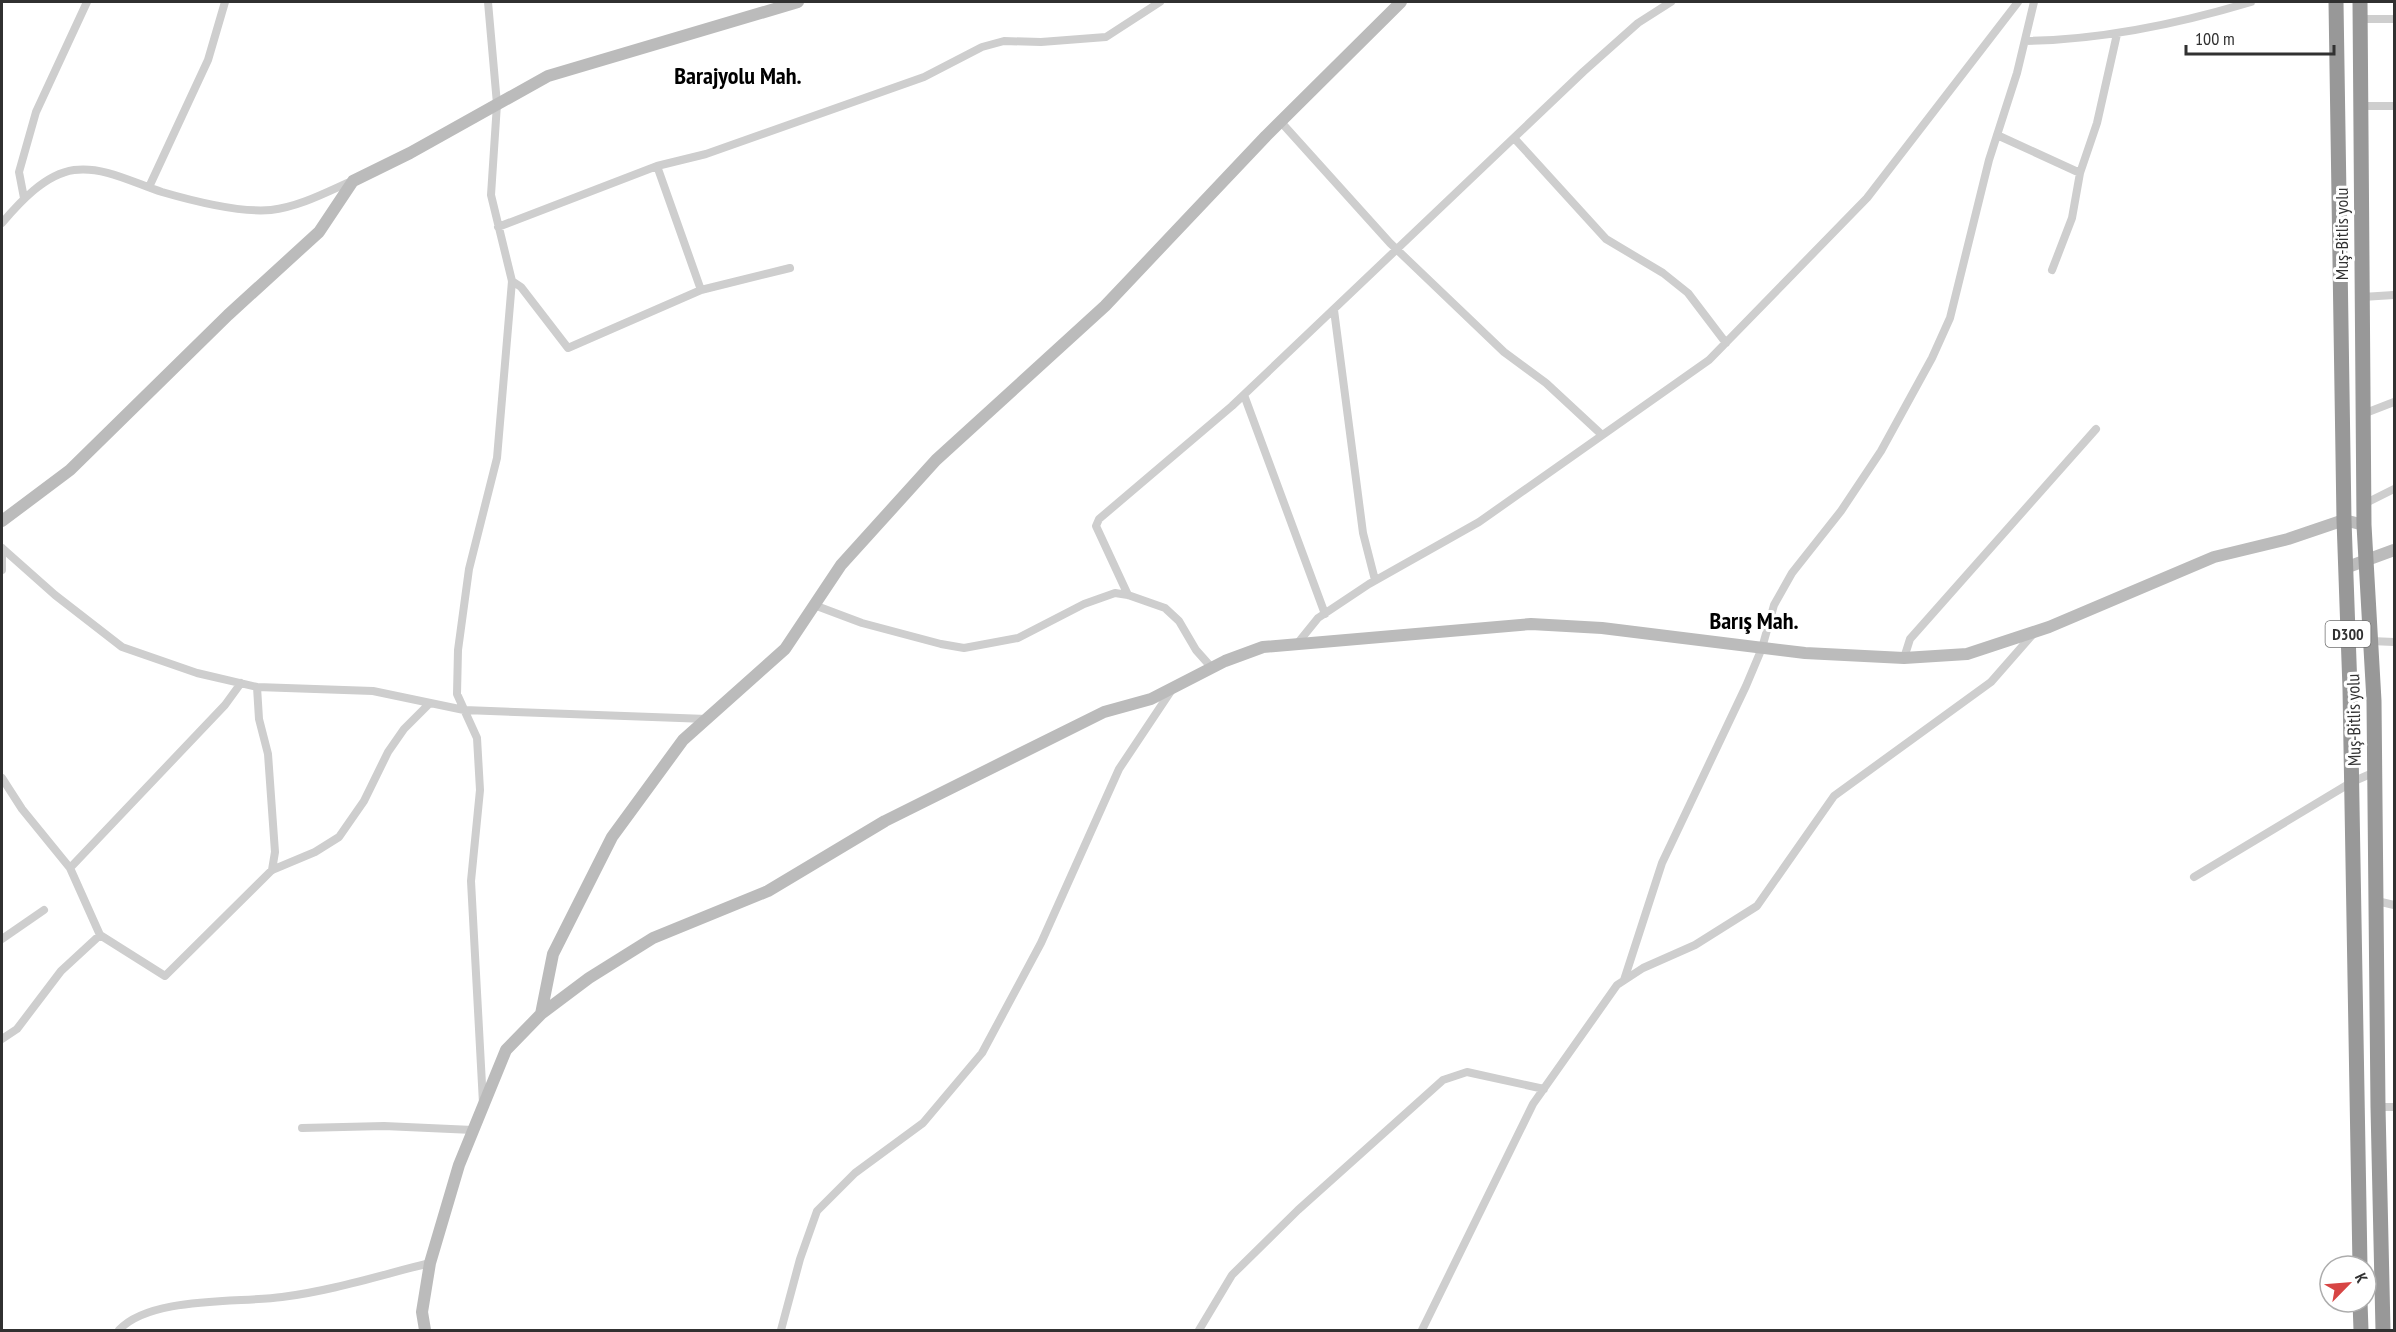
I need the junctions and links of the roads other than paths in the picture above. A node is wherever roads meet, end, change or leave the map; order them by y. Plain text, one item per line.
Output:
1 (87, 2) edge
2 (225, 2) edge
3 (488, 2) edge
4 (798, 2) edge
5 (1160, 2) edge
6 (1401, 2) edge
7 (1671, 2) edge
8 (2018, 2) edge
9 (2034, 2) edge
10 (2251, 2) edge
11 (2336, 2) edge
12 (2360, 2) edge
13 (2361, 19) junction
14 (2394, 19) edge
15 (2117, 34) junction
16 (2025, 41) junction
17 (497, 104) junction
18 (2394, 105) edge
19 (2361, 106) junction
20 (1280, 121) junction
21 (1997, 135) junction
22 (1514, 138) junction
23 (657, 166) junction
24 (2080, 172) junction
25 (353, 181) junction
26 (149, 188) junction
27 (24, 198) junction
28 (2, 223) edge
29 (498, 226) junction
30 (1396, 249) junction
31 (790, 268) dead end
32 (2052, 270) dead end
33 (512, 282) junction
34 (701, 290) junction
35 (2394, 295) edge
36 (2362, 297) junction
37 (1334, 310) junction
38 (1726, 343) junction
39 (1244, 395) junction
40 (2394, 402) edge
41 (2363, 414) junction
42 (2096, 429) dead end
43 (1601, 434) junction
44 (2394, 489) edge
45 (2364, 504) junction
46 (2, 520) edge
47 (2344, 520) junction
48 (2364, 525) junction
49 (2, 548) edge
50 (2394, 550) edge
51 (2367, 559) junction
52 (2345, 568) junction
53 (2, 570) edge
54 (1375, 580) junction
55 (1128, 595) junction
56 (814, 605) junction
57 (1325, 614) junction
58 (2034, 632) junction
59 (2371, 641) junction
60 (2394, 642) edge
61 (1297, 644) junction
62 (1762, 648) junction
63 (1904, 658) junction
64 (1212, 668) junction
65 (241, 683) junction
66 (257, 687) junction
67 (1173, 688) junction
68 (429, 704) junction
69 (464, 710) junction
70 (707, 719) junction
71 (2375, 772) junction
72 (2, 778) edge
73 (2352, 782) junction
74 (70, 868) junction
75 (272, 870) junction
76 (2194, 877) dead end
77 (2377, 901) junction
78 (2394, 905) edge
79 (44, 910) dead end
80 (100, 934) junction
81 (2, 939) edge
82 (1624, 980) junction
83 (541, 1014) junction
84 (2, 1039) edge
85 (1544, 1089) junction
86 (483, 1104) junction
87 (2378, 1107) junction
88 (2394, 1107) edge
89 (302, 1128) dead end
90 (473, 1130) junction
91 (2360, 1254) edge
92 (430, 1263) junction
93 (2360, 1314) edge
94 (119, 1330) edge
95 (425, 1330) edge
96 (781, 1330) edge
97 (1199, 1330) edge
98 (1422, 1330) edge
99 (2361, 1330) edge
100 (2383, 1330) edge

1 - 27 street
2 - 26 street
3 - 17 street
4 - 17 street
5 - 23 street
6 - 20 street
7 - 22 street
8 - 38 street
9 - 16 street
10 - 15 street
11 - 47 highway, Muş-Bitlis yolu / D300
12 - 13 highway, Muş-Bitlis yolu / D300
13 - 14 street
13 - 19 highway, Muş-Bitlis yolu / D300
15 - 16 street
15 - 24 street
16 - 21 street
17 - 25 street
17 - 29 street
18 - 19 street
19 - 36 highway, Muş-Bitlis yolu / D300
20 - 30 street
20 - 56 street
21 - 24 street
21 - 62 street
22 - 30 street
22 - 38 street
23 - 29 street
23 - 34 street
24 - 32 street
25 - 26 street
25 - 46 street
26 - 27 street
27 - 28 street
29 - 33 street
30 - 37 street
30 - 43 street
31 - 34 street
33 - 34 street
33 - 69 street
35 - 36 street
36 - 41 highway, Muş-Bitlis yolu / D300
37 - 39 street
37 - 54 street
38 - 43 street
39 - 55 street
39 - 57 street
40 - 41 street
41 - 45 highway, Muş-Bitlis yolu / D300
42 - 63 street
43 - 54 street
44 - 45 street
45 - 48 highway, Muş-Bitlis yolu / D300
47 - 48 street
47 - 52 highway, Muş-Bitlis yolu / D300
47 - 58 street
48 - 51 highway, Muş-Bitlis yolu / D300
49 - 53 street
49 - 65 street
50 - 51 street
51 - 52 street
51 - 59 highway, Muş-Bitlis yolu / D300
52 - 73 highway, Muş-Bitlis yolu / D300
54 - 57 street
55 - 56 street
55 - 64 street
56 - 70 street
57 - 61 street
58 - 63 street
58 - 82 street
59 - 60 street
59 - 71 highway, Muş-Bitlis yolu / D300
61 - 62 street
61 - 64 street
62 - 63 street
62 - 82 street
64 - 67 street
65 - 66 street
65 - 74 street
66 - 68 street
66 - 75 street
67 - 83 street
67 - 96 street
68 - 69 street
68 - 75 street
69 - 70 street
69 - 86 street
70 - 83 street
71 - 73 street
71 - 77 highway, Muş-Bitlis yolu / D300
72 - 74 street
73 - 76 street
73 - 91 highway, Muş-Bitlis yolu / D300
74 - 80 street
75 - 80 street
77 - 78 street
77 - 87 highway, Muş-Bitlis yolu / D300
79 - 81 street
80 - 84 street
82 - 85 street
83 - 86 street
85 - 97 street
85 - 98 street
86 - 90 street
87 - 88 street
87 - 100 highway, Muş-Bitlis yolu / D300
89 - 90 street
90 - 92 street
92 - 94 street
92 - 95 street
93 - 99 highway

